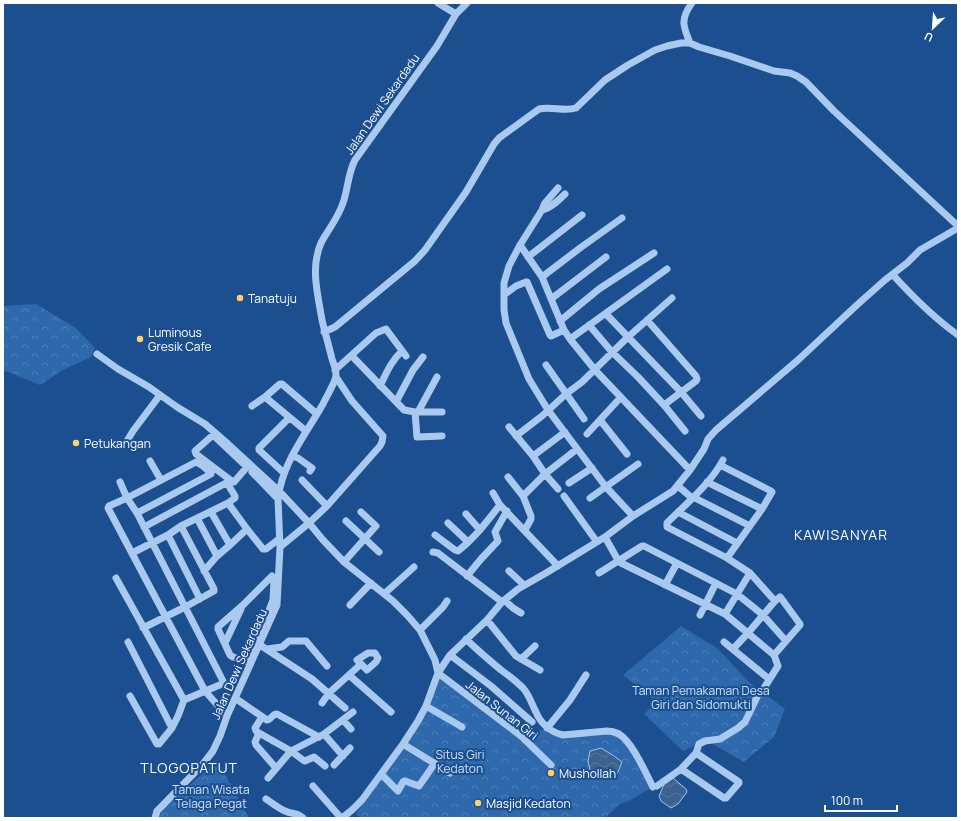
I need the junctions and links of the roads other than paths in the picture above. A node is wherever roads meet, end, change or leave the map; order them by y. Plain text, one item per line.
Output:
1 (438, 3) edge
2 (466, 3) edge
3 (692, 3) edge
4 (456, 14) junction
5 (690, 43) junction
6 (558, 188) dead end
7 (565, 194) dead end
8 (542, 210) junction
9 (582, 215) dead end
10 (622, 218) dead end
11 (958, 227) edge
12 (520, 245) junction
13 (654, 253) dead end
14 (528, 257) junction
15 (606, 257) dead end
16 (667, 269) dead end
17 (893, 275) junction
18 (542, 277) junction
19 (504, 295) junction
20 (672, 298) dead end
21 (551, 299) junction
22 (606, 314) junction
23 (647, 320) junction
24 (560, 321) junction
25 (589, 325) junction
26 (564, 330) junction
27 (324, 332) junction
28 (958, 335) edge
29 (628, 337) junction
30 (570, 339) junction
31 (612, 352) junction
32 (97, 354) dead end
33 (352, 356) junction
34 (423, 357) dead end
35 (546, 365) dead end
36 (595, 370) junction
37 (336, 374) junction
38 (437, 377) dead end
39 (380, 386) junction
40 (681, 392) junction
41 (566, 394) junction
42 (160, 395) junction
43 (264, 397) junction
44 (621, 397) junction
45 (396, 402) junction
46 (664, 405) junction
47 (252, 406) dead end
48 (548, 410) junction
49 (416, 412) junction
50 (442, 412) dead end
51 (317, 414) junction
52 (701, 416) dead end
53 (289, 418) junction
54 (584, 419) dead end
55 (600, 420) junction
56 (510, 427) dead end
57 (306, 431) junction
58 (685, 431) dead end
59 (565, 432) junction
60 (587, 434) dead end
61 (442, 436) dead end
62 (516, 436) junction
63 (127, 441) dead end
64 (577, 449) junction
65 (627, 454) dead end
66 (292, 456) junction
67 (532, 456) junction
68 (150, 461) dead end
69 (638, 464) dead end
70 (247, 467) junction
71 (592, 468) junction
72 (690, 470) junction
73 (310, 471) dead end
74 (284, 473) junction
75 (545, 474) junction
76 (508, 478) dead end
77 (161, 480) junction
78 (302, 480) dead end
79 (120, 482) dead end
80 (707, 482) junction
81 (569, 483) dead end
82 (678, 486) junction
83 (606, 487) junction
84 (558, 489) dead end
85 (493, 493) dead end
86 (278, 495) junction
87 (523, 496) junction
88 (564, 496) dead end
89 (127, 498) junction
90 (590, 498) dead end
91 (692, 498) junction
92 (228, 503) junction
93 (500, 505) junction
94 (327, 506) junction
95 (762, 510) junction
96 (507, 511) junction
97 (211, 512) junction
98 (361, 512) dead end
99 (678, 512) junction
100 (137, 513) junction
101 (466, 514) dead end
102 (633, 516) junction
103 (197, 518) junction
104 (346, 521) dead end
105 (309, 523) junction
106 (448, 524) dead end
107 (181, 526) junction
108 (750, 526) junction
109 (144, 527) junction
110 (246, 529) junction
111 (480, 530) junction
112 (525, 530) junction
113 (168, 534) junction
114 (435, 535) dead end
115 (605, 537) junction
116 (279, 539) junction
117 (364, 539) junction
118 (152, 542) junction
119 (468, 542) junction
120 (597, 542) junction
121 (737, 543) junction
122 (230, 546) junction
123 (280, 547) junction
124 (379, 552) dead end
125 (433, 552) dead end
126 (132, 553) junction
127 (217, 556) junction
128 (726, 558) junction
129 (344, 562) junction
130 (619, 562) junction
131 (677, 563) junction
132 (558, 566) junction
133 (414, 567) dead end
134 (204, 571) junction
135 (510, 571) dead end
136 (599, 573) dead end
137 (750, 573) junction
138 (467, 576) junction
139 (116, 578) dead end
140 (370, 583) junction
141 (716, 583) junction
142 (263, 585) junction
143 (524, 585) junction
144 (665, 585) junction
145 (273, 590) junction
146 (384, 594) junction
147 (737, 594) junction
148 (200, 599) junction
149 (447, 601) dead end
150 (503, 601) junction
151 (774, 601) junction
152 (243, 605) junction
153 (350, 605) dead end
154 (705, 605) junction
155 (186, 607) junction
156 (521, 613) dead end
157 (725, 614) junction
158 (700, 615) dead end
159 (763, 615) junction
160 (166, 617) junction
161 (487, 620) junction
162 (143, 628) junction
163 (420, 630) junction
164 (748, 633) junction
165 (466, 639) junction
166 (786, 641) junction
167 (128, 642) dead end
168 (724, 642) dead end
169 (224, 643) junction
170 (260, 645) junction
171 (535, 646) dead end
172 (267, 649) junction
173 (733, 649) junction
174 (450, 655) junction
175 (774, 655) junction
176 (521, 659) junction
177 (248, 662) junction
178 (361, 664) dead end
179 (327, 666) dead end
180 (540, 670) dead end
181 (438, 673) junction
182 (350, 675) junction
183 (586, 675) dead end
184 (769, 679) junction
185 (205, 691) junction
186 (329, 693) junction
187 (130, 696) dead end
188 (235, 698) junction
189 (184, 700) junction
190 (322, 702) dead end
191 (426, 706) junction
192 (345, 708) dead end
193 (353, 712) dead end
194 (391, 712) dead end
195 (227, 716) junction
196 (262, 717) junction
197 (343, 720) junction
198 (532, 722) dead end
199 (462, 727) dead end
200 (172, 728) junction
201 (547, 728) junction
202 (352, 729) dead end
203 (259, 733) junction
204 (321, 735) junction
205 (403, 744) junction
206 (350, 748) dead end
207 (291, 752) junction
208 (696, 753) junction
209 (343, 756) junction
210 (435, 763) junction
211 (334, 765) dead end
212 (551, 765) dead end
213 (325, 766) dead end
214 (276, 768) junction
215 (681, 769) junction
216 (450, 773) dead end
217 (381, 774) junction
218 (268, 778) dead end
219 (313, 786) dead end
220 (266, 799) dead end
221 (155, 818) edge
222 (303, 818) edge
223 (341, 818) edge

1 - 4 street
2 - 4 street, Jalan Dewi Sekardadu
3 - 5 street
4 - 27 street, Jalan Dewi Sekardadu
5 - 11 street
5 - 27 street
6 - 8 street
7 - 8 street
8 - 12 street
9 - 14 street
10 - 18 street
11 - 17 street
12 - 14 street
12 - 19 street
13 - 24 street
14 - 18 street
15 - 21 street
16 - 22 street
17 - 28 street
17 - 72 street
18 - 21 street
19 - 26 street
19 - 48 street
20 - 23 street
21 - 24 street
22 - 25 street
22 - 29 street
23 - 29 street
23 - 40 street
24 - 26 street
25 - 30 street
25 - 31 street
26 - 30 street
27 - 37 street, Jalan Dewi Sekardadu
29 - 31 street
29 - 40 street
30 - 36 street
31 - 36 street
31 - 46 street
32 - 42 street
33 - 37 street
33 - 39 street
33 - 39 street
34 - 45 street
35 - 41 street
36 - 41 street
36 - 44 street
37 - 51 street, Jalan Dewi Sekardadu
37 - 94 street
38 - 49 street
39 - 45 street
40 - 46 street
40 - 52 street
41 - 48 street
41 - 54 street
42 - 63 street
42 - 86 street
43 - 47 street
43 - 51 street
43 - 53 street
44 - 55 street
44 - 72 street
45 - 49 street
46 - 58 street
48 - 59 street
48 - 62 street
49 - 50 street
49 - 61 street
51 - 57 street, Jalan Dewi Sekardadu
53 - 57 street
53 - 74 street
55 - 60 street
55 - 65 street
56 - 62 street
57 - 66 street, Jalan Dewi Sekardadu
59 - 64 street
59 - 67 street
62 - 67 street
64 - 71 street
64 - 75 street
66 - 73 street
66 - 74 street, Jalan Dewi Sekardadu
67 - 75 street
68 - 77 street
69 - 83 street
70 - 70 street
70 - 86 street
71 - 81 street
71 - 83 street
72 - 82 street
74 - 86 street, Jalan Dewi Sekardadu
75 - 84 street
75 - 87 street
76 - 87 street
77 - 89 street
77 - 100 street
78 - 94 street
79 - 89 street
80 - 91 street
80 - 95 street
80 - 95 street
82 - 91 street
82 - 102 street
83 - 90 street
83 - 102 street
85 - 93 street
86 - 105 street
86 - 116 street, Jalan Dewi Sekardadu
87 - 112 street
88 - 120 street
89 - 100 street
89 - 126 street
91 - 99 street
91 - 108 street
92 - 97 street
92 - 109 street
92 - 110 street
93 - 96 street
93 - 111 street
94 - 105 street
95 - 108 street
96 - 112 street
96 - 138 street
97 - 103 street
97 - 122 street
98 - 117 street
99 - 121 street
99 - 128 street
100 - 109 street
101 - 111 street
102 - 115 street
103 - 107 street
103 - 127 street
104 - 117 street
105 - 123 street
105 - 129 street
106 - 119 street
107 - 113 street
107 - 134 street
108 - 121 street
109 - 118 street
110 - 116 street
110 - 122 street
111 - 119 street
112 - 132 street
113 - 118 street
113 - 148 street
114 - 119 street
115 - 120 street
115 - 130 street
116 - 123 street, Jalan Dewi Sekardadu
117 - 124 street
117 - 129 street
118 - 126 street
118 - 155 street
120 - 132 street
121 - 128 street
122 - 127 street
123 - 170 street, Jalan Dewi Sekardadu
125 - 138 street
126 - 160 street
127 - 134 street
128 - 137 street
129 - 140 street
130 - 131 street
130 - 136 street
130 - 144 street
131 - 141 street
131 - 144 street
132 - 143 street
133 - 146 street
134 - 148 street
135 - 143 street
137 - 147 street
137 - 151 street
138 - 150 street
139 - 162 street
140 - 146 street
140 - 153 street
141 - 147 street
141 - 154 street
142 - 145 street
142 - 145 street
142 - 152 street
143 - 150 street
144 - 154 street
145 - 177 street
146 - 163 street
147 - 157 street
147 - 159 street
148 - 155 street
149 - 163 street
150 - 156 street
150 - 161 street
151 - 159 street
151 - 166 street
152 - 169 street
152 - 169 street
154 - 157 street
154 - 158 street
155 - 160 street
155 - 185 street
157 - 164 street
159 - 164 street
159 - 166 street
160 - 162 street
160 - 185 street
161 - 165 street
161 - 176 street
162 - 189 street
163 - 181 street
164 - 173 street
164 - 175 street
165 - 174 street
165 - 201 street
166 - 175 street
167 - 200 street
168 - 173 street
169 - 177 street
170 - 172 street
170 - 177 street, Jalan Dewi Sekardadu
171 - 176 street
172 - 179 street
172 - 186 street
173 - 184 street
174 - 181 street
174 - 198 street
175 - 184 street
176 - 180 street
177 - 188 street, Jalan Dewi Sekardadu
178 - 182 street
181 - 191 street
181 - 212 street, Jalan Sunan Giri
182 - 186 street
182 - 194 street
183 - 201 street
184 - 208 street
185 - 189 street
185 - 195 street
186 - 190 street
186 - 192 street
187 - 200 street
188 - 195 street, Jalan Dewi Sekardadu
188 - 196 street
189 - 200 street
191 - 199 street
191 - 205 street
193 - 197 street
195 - 221 street, Jalan Dewi Sekardadu
196 - 203 street
196 - 204 street
197 - 202 street
197 - 204 street
201 - 215 street
203 - 207 street
203 - 214 street
204 - 207 street
204 - 209 street
205 - 210 street
205 - 217 street
206 - 209 street
207 - 213 street
207 - 214 street
208 - 215 street
208 - 215 street
209 - 211 street
210 - 216 street
210 - 217 street
214 - 218 street
217 - 223 street
219 - 223 street
220 - 222 street

